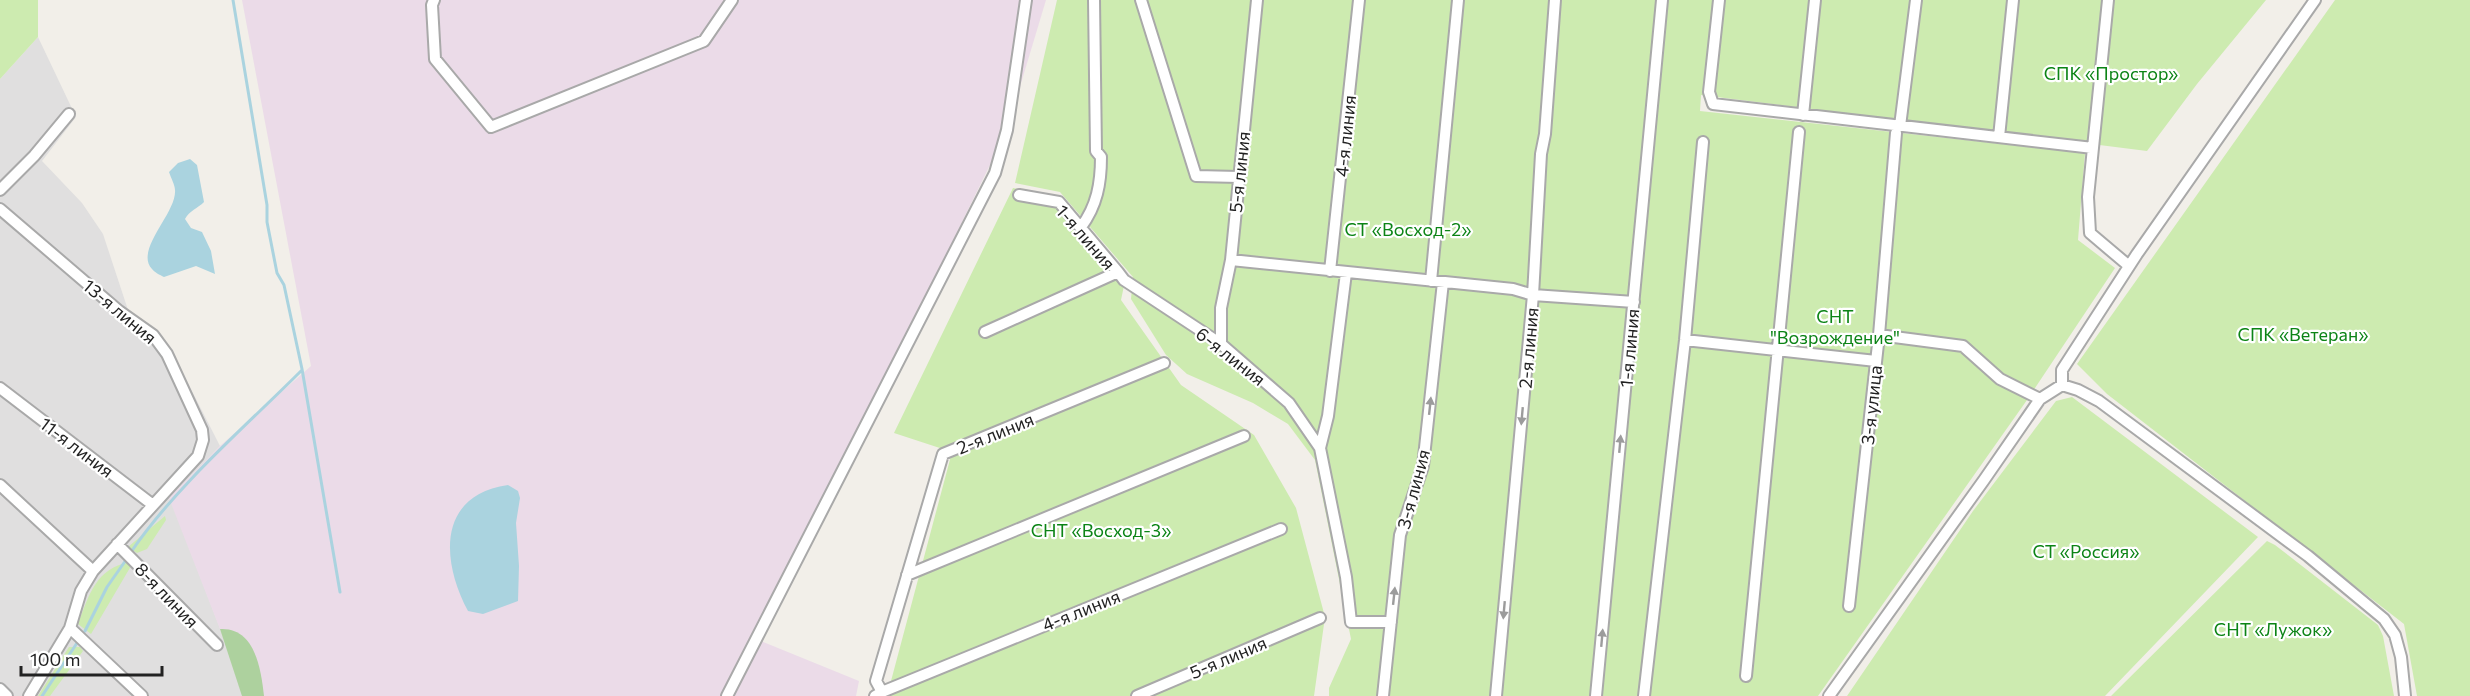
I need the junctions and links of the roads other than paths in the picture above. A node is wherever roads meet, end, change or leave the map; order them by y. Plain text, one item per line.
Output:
1 (434, 0) edge
2 (732, 0) edge
3 (1026, 0) edge
4 (1094, 0) edge
5 (1141, 0) edge
6 (1257, 0) edge
7 (1359, 0) edge
8 (1458, 0) edge
9 (1555, 0) edge
10 (1662, 0) edge
11 (1719, 0) edge
12 (1815, 0) edge
13 (1916, 0) edge
14 (2013, 0) edge
15 (2108, 0) edge
16 (2315, 0) edge
17 (69, 114) dead end
18 (1803, 115) junction
19 (1898, 130) junction
20 (1799, 132) dead end
21 (1999, 137) junction
22 (1703, 142) dead end
23 (2093, 148) junction
24 (1239, 177) junction
25 (0, 190) edge
26 (1019, 195) dead end
27 (0, 208) edge
28 (1081, 227) junction
29 (1231, 260) junction
30 (2129, 266) junction
31 (1330, 271) junction
32 (1346, 273) junction
33 (1121, 276) junction
34 (1431, 281) junction
35 (1443, 282) junction
36 (1533, 295) junction
37 (1634, 302) junction
38 (986, 332) dead end
39 (1879, 335) junction
40 (1685, 340) junction
41 (1221, 344) junction
42 (1778, 350) junction
43 (1876, 361) junction
44 (1164, 363) dead end
45 (2062, 385) junction
46 (0, 388) edge
47 (2040, 399) junction
48 (1244, 436) dead end
49 (1320, 448) junction
50 (0, 485) edge
51 (153, 505) junction
52 (1281, 529) dead end
53 (117, 544) junction
54 (93, 571) junction
55 (907, 575) junction
56 (1849, 606) dead end
57 (1320, 618) dead end
58 (1391, 622) junction
59 (70, 628) junction
60 (217, 645) dead end
61 (1746, 676) dead end
62 (0, 689) edge
63 (879, 694) edge
64 (7, 696) edge
65 (29, 696) edge
66 (142, 696) edge
67 (728, 696) edge
68 (1137, 696) edge
69 (1383, 696) edge
70 (1496, 696) edge
71 (1596, 696) edge
72 (1644, 696) edge
73 (1829, 696) edge
74 (2405, 696) edge

1 - 2 street
3 - 67 street
4 - 28 street
5 - 24 street
6 - 24 street, 5-я линия
7 - 31 street, 4-я линия
8 - 34 street
9 - 36 street, 2-я линия
10 - 37 street, 1-я линия
11 - 18 street
12 - 18 street
13 - 19 street, 3-я улица
14 - 21 street
15 - 23 street
16 - 30 street
17 - 25 street
18 - 19 street
19 - 21 street
19 - 39 street, 3-я улица
20 - 42 street
21 - 23 street
22 - 40 street
23 - 30 street
24 - 29 street, 5-я линия
26 - 28 street, 1-я линия
27 - 51 street, 13-я линия
28 - 33 street, 1-я линия
29 - 31 street
29 - 41 street, 5-я линия
30 - 45 street
31 - 32 street
32 - 34 street
32 - 49 street
33 - 38 street, 1-я линия
33 - 41 street, 6-я линия
34 - 35 street
35 - 36 street
58 -> 35 street, 3-я линия
36 - 37 street
36 -> 70 street, 2-я линия
71 -> 37 street, 1-я линия
39 - 43 street, 3-я улица
39 - 47 street
40 - 42 street
40 - 72 street
41 - 49 street, 6-я линия
42 - 43 street
42 - 61 street
43 - 56 street, 3-я улица
44 - 55 street, 2-я линия
45 - 47 street
45 - 74 street
46 - 51 street, 11-я линия
47 - 73 street
48 - 55 street
49 - 58 street
50 - 54 street
51 - 53 street
52 - 63 street, 4-я линия
53 - 54 street
53 - 60 street, 8-я линия
54 - 59 street
55 - 63 street
57 - 68 street, 5-я линия
58 - 69 street, 3-я линия
59 - 65 street
59 - 66 street
62 - 64 street

